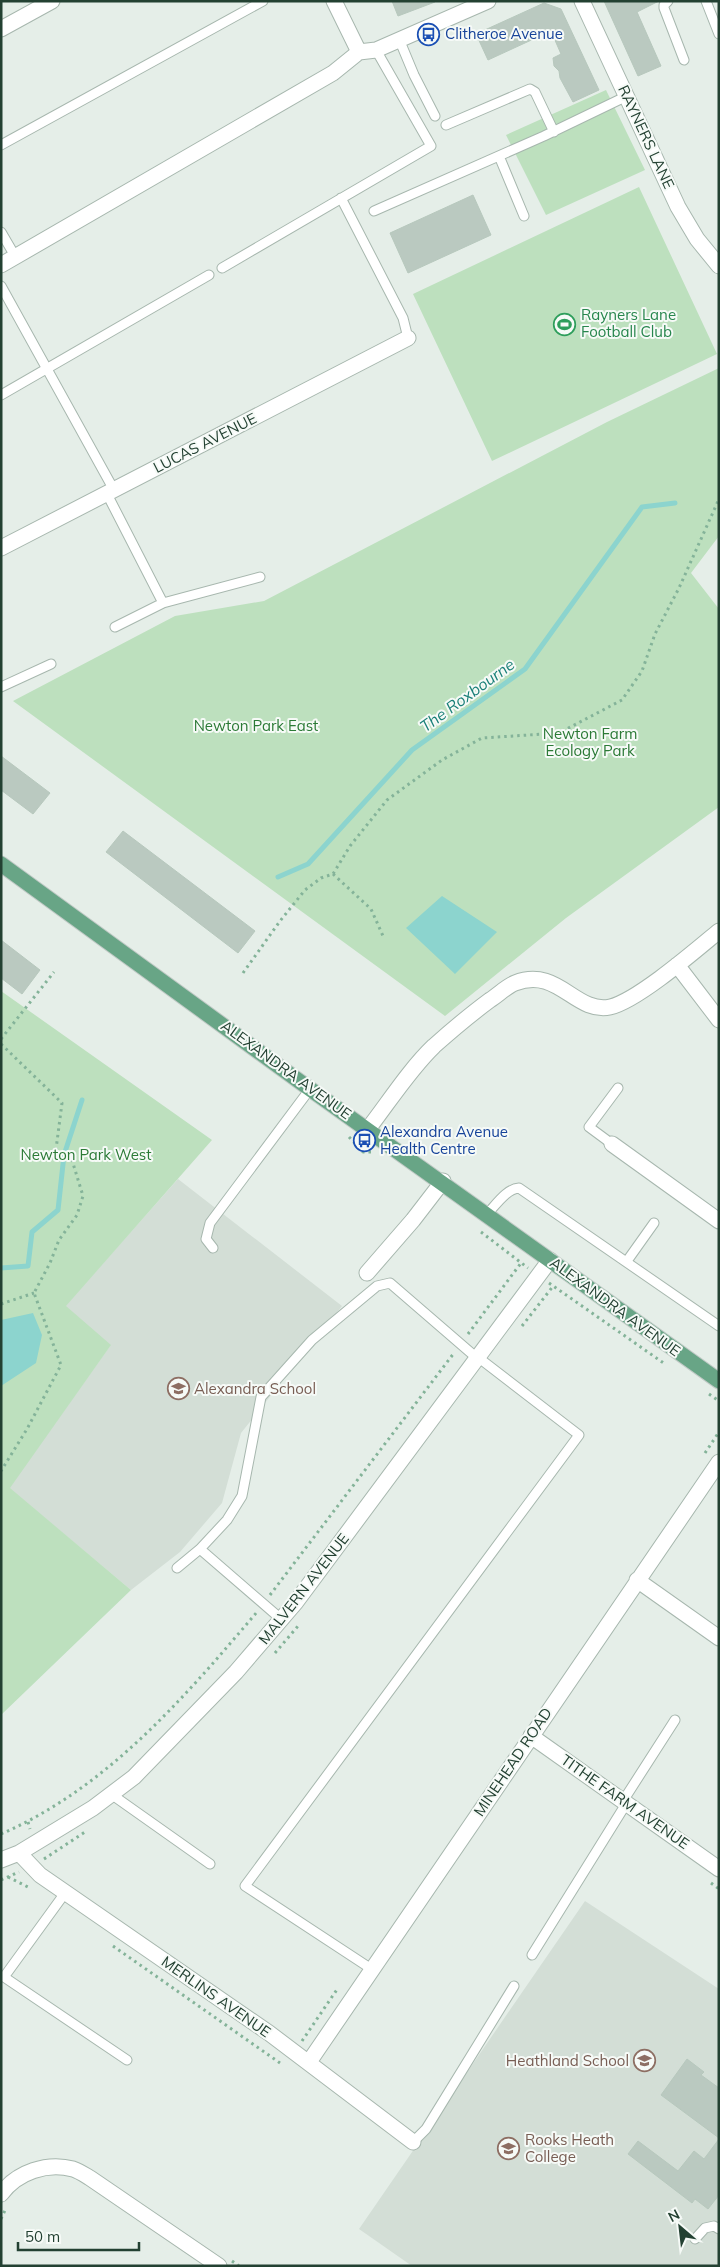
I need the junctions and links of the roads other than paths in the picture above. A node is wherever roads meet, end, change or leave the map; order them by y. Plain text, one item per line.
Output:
1 (52, 1) edge
2 (263, 1) edge
3 (334, 1) edge
4 (488, 1) edge
5 (582, 1) edge
6 (668, 1) edge
7 (706, 1) edge
8 (1, 29) edge
9 (719, 34) edge
10 (399, 39) junction
11 (376, 50) junction
12 (359, 52) junction
13 (684, 60) dead end
14 (627, 96) junction
15 (436, 116) dead end
16 (446, 125) dead end
17 (554, 132) junction
18 (1, 145) edge
19 (499, 156) junction
20 (341, 198) junction
21 (374, 211) dead end
22 (524, 216) dead end
23 (1, 232) edge
24 (15, 256) junction
25 (1, 264) edge
26 (719, 266) edge
27 (222, 268) dead end
28 (209, 275) dead end
29 (1, 286) edge
30 (408, 338) joint
31 (47, 368) junction
32 (1, 395) edge
33 (111, 492) junction
34 (1, 548) edge
35 (260, 577) dead end
36 (163, 603) junction
37 (115, 627) dead end
38 (51, 664) dead end
39 (1, 688) edge
40 (1, 864) edge
41 (719, 931) edge
42 (677, 964) junction
43 (719, 1020) edge
44 (618, 1088) dead end
45 (310, 1089) junction
46 (368, 1129) junction
47 (612, 1144) joint
48 (442, 1181) junction
49 (487, 1214) junction
50 (719, 1222) edge
51 (654, 1223) dead end
52 (213, 1248) dead end
53 (550, 1260) junction
54 (628, 1261) junction
55 (367, 1273) dead end
56 (719, 1326) edge
57 (478, 1358) junction
58 (719, 1381) edge
59 (719, 1462) edge
60 (200, 1550) junction
61 (177, 1568) dead end
62 (637, 1580) junction
63 (281, 1619) junction
64 (719, 1638) edge
65 (675, 1720) dead end
66 (530, 1736) junction
67 (111, 1794) junction
68 (625, 1802) junction
69 (19, 1853) junction
70 (1, 1860) edge
71 (210, 1864) dead end
72 (719, 1869) edge
73 (65, 1893) junction
74 (532, 1955) dead end
75 (373, 1970) junction
76 (514, 1986) dead end
77 (127, 2060) dead end
78 (308, 2062) junction
79 (413, 2142) joint
80 (5, 2198) edge
81 (719, 2229) edge
82 (696, 2239) dead end
83 (219, 2266) edge

1 - 8 street
2 - 18 lane
3 - 12 street
4 - 10 street
5 - 14 street, RAYNERS LANE
6 - 13 lane
7 - 9 lane
10 - 11 street
10 - 15 lane
11 - 12 street
11 - 20 lane
12 - 24 street
14 - 17 lane
14 - 26 street, RAYNERS LANE
16 - 17 lane
17 - 19 lane
19 - 21 lane
19 - 22 lane
20 - 27 lane
20 - 30 lane
23 - 24 lane
24 - 25 street
28 - 31 lane
29 - 31 lane
30 - 33 street, LUCAS AVENUE
31 - 32 lane
31 - 33 lane
33 - 34 street, LUCAS AVENUE
33 - 36 lane
35 - 36 lane
36 - 37 lane
38 - 39 lane
40 - 45 main road, ALEXANDRA AVENUE
41 - 42 street
42 - 43 street
42 - 46 street
44 - 47 lane
45 - 46 main road, ALEXANDRA AVENUE
45 - 52 lane
46 - 48 main road, ALEXANDRA AVENUE
47 - 50 street
48 - 49 main road, ALEXANDRA AVENUE
48 - 55 street
49 - 53 main road, ALEXANDRA AVENUE
49 - 54 lane
51 - 54 lane
53 - 57 street, MALVERN AVENUE
53 - 58 main road, ALEXANDRA AVENUE
54 - 56 lane
57 - 60 lane
57 - 63 street, MALVERN AVENUE
57 - 75 lane
59 - 62 street, MINEHEAD ROAD
60 - 61 lane
60 - 63 lane
62 - 64 street
62 - 66 street, MINEHEAD ROAD
63 - 67 street, MALVERN AVENUE
65 - 68 lane
66 - 68 street, TITHE FARM AVENUE
66 - 75 street, MINEHEAD ROAD
67 - 69 street, MALVERN AVENUE
67 - 71 lane
68 - 72 street, TITHE FARM AVENUE
68 - 74 lane
69 - 70 street, MALVERN AVENUE
69 - 73 street, MERLINS AVENUE
73 - 77 lane
73 - 78 street, MERLINS AVENUE
75 - 78 street, MINEHEAD ROAD
76 - 79 lane
78 - 79 street, MERLINS AVENUE
80 - 83 street
81 - 82 lane

